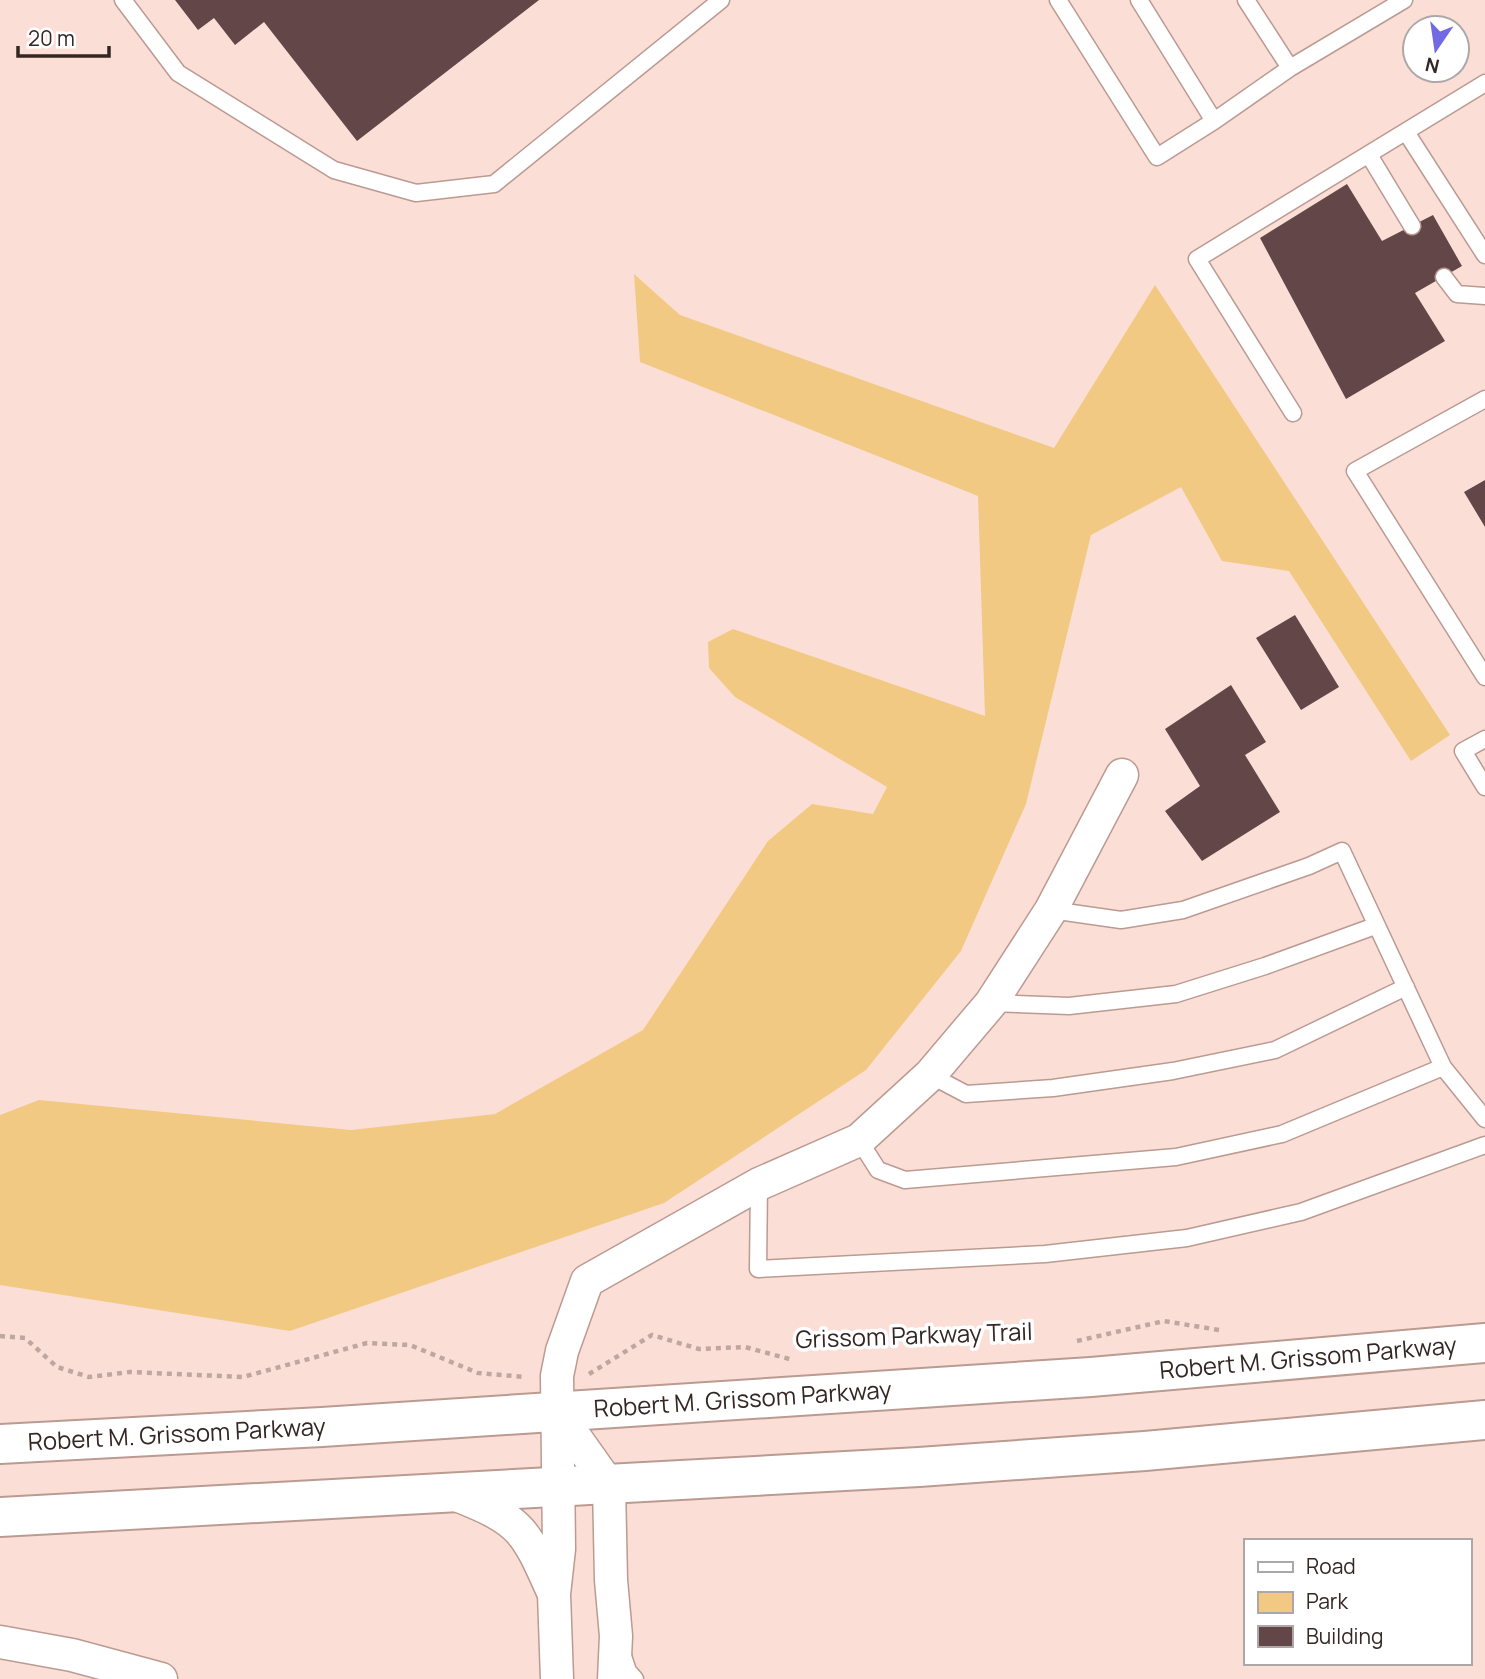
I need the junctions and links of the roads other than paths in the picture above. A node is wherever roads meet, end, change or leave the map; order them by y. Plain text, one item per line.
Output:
1 (123, 0) edge
2 (720, 0) edge
3 (1058, 0) edge
4 (1139, 0) edge
5 (1246, 0) edge
6 (1404, 0) edge
7 (1290, 68) junction
8 (1485, 84) edge
9 (1214, 121) junction
10 (1406, 132) junction
11 (1368, 155) junction
12 (1412, 226) dead end
13 (1485, 255) edge
14 (1444, 277) dead end
15 (1485, 296) edge
16 (1485, 399) edge
17 (1293, 413) dead end
18 (1485, 677) edge
19 (1485, 739) edge
20 (1122, 775) dead end
21 (1485, 788) edge
22 (1051, 910) junction
23 (1375, 926) junction
24 (1406, 987) junction
25 (991, 1003) junction
26 (1443, 1066) junction
27 (930, 1074) junction
28 (1485, 1119) edge
29 (859, 1140) junction
30 (1485, 1145) edge
31 (759, 1184) junction
32 (1485, 1343) edge
33 (558, 1394) junction
34 (1485, 1420) edge
35 (0, 1444) edge
36 (609, 1485) junction
37 (558, 1486) junction
38 (452, 1493) junction
39 (0, 1517) edge
40 (554, 1594) junction
41 (616, 1636) junction
42 (0, 1642) edge
43 (160, 1679) edge
44 (558, 1679) edge
45 (606, 1679) edge
46 (614, 1679) edge
47 (635, 1679) edge

1 - 2 lane
3 - 9 lane
4 - 9 lane
5 - 7 lane
6 - 7 lane
7 - 9 lane
8 - 10 lane
10 - 11 lane
10 - 13 lane
11 - 12 lane
11 - 17 lane
14 - 15 lane
16 - 18 lane
19 - 21 lane
20 - 22 street
22 - 23 lane
22 - 25 street
23 - 24 lane
23 - 25 lane
24 - 26 lane
24 - 27 lane
25 - 27 street
26 - 28 lane
26 - 29 lane
27 - 29 street
29 - 31 street
30 - 31 lane
31 - 33 street
32 - 33 main road, Robert M. Grissom Parkway
33 - 35 main road, Robert M. Grissom Parkway
33 - 36 street
33 - 37 street
34 - 36 main road
36 - 37 main road
36 - 41 street
37 - 38 main road
37 - 40 street
38 - 39 main road
38 - 40 street
40 - 44 street
41 - 45 street
41 - 46 street
41 - 47 lane
42 - 43 street

